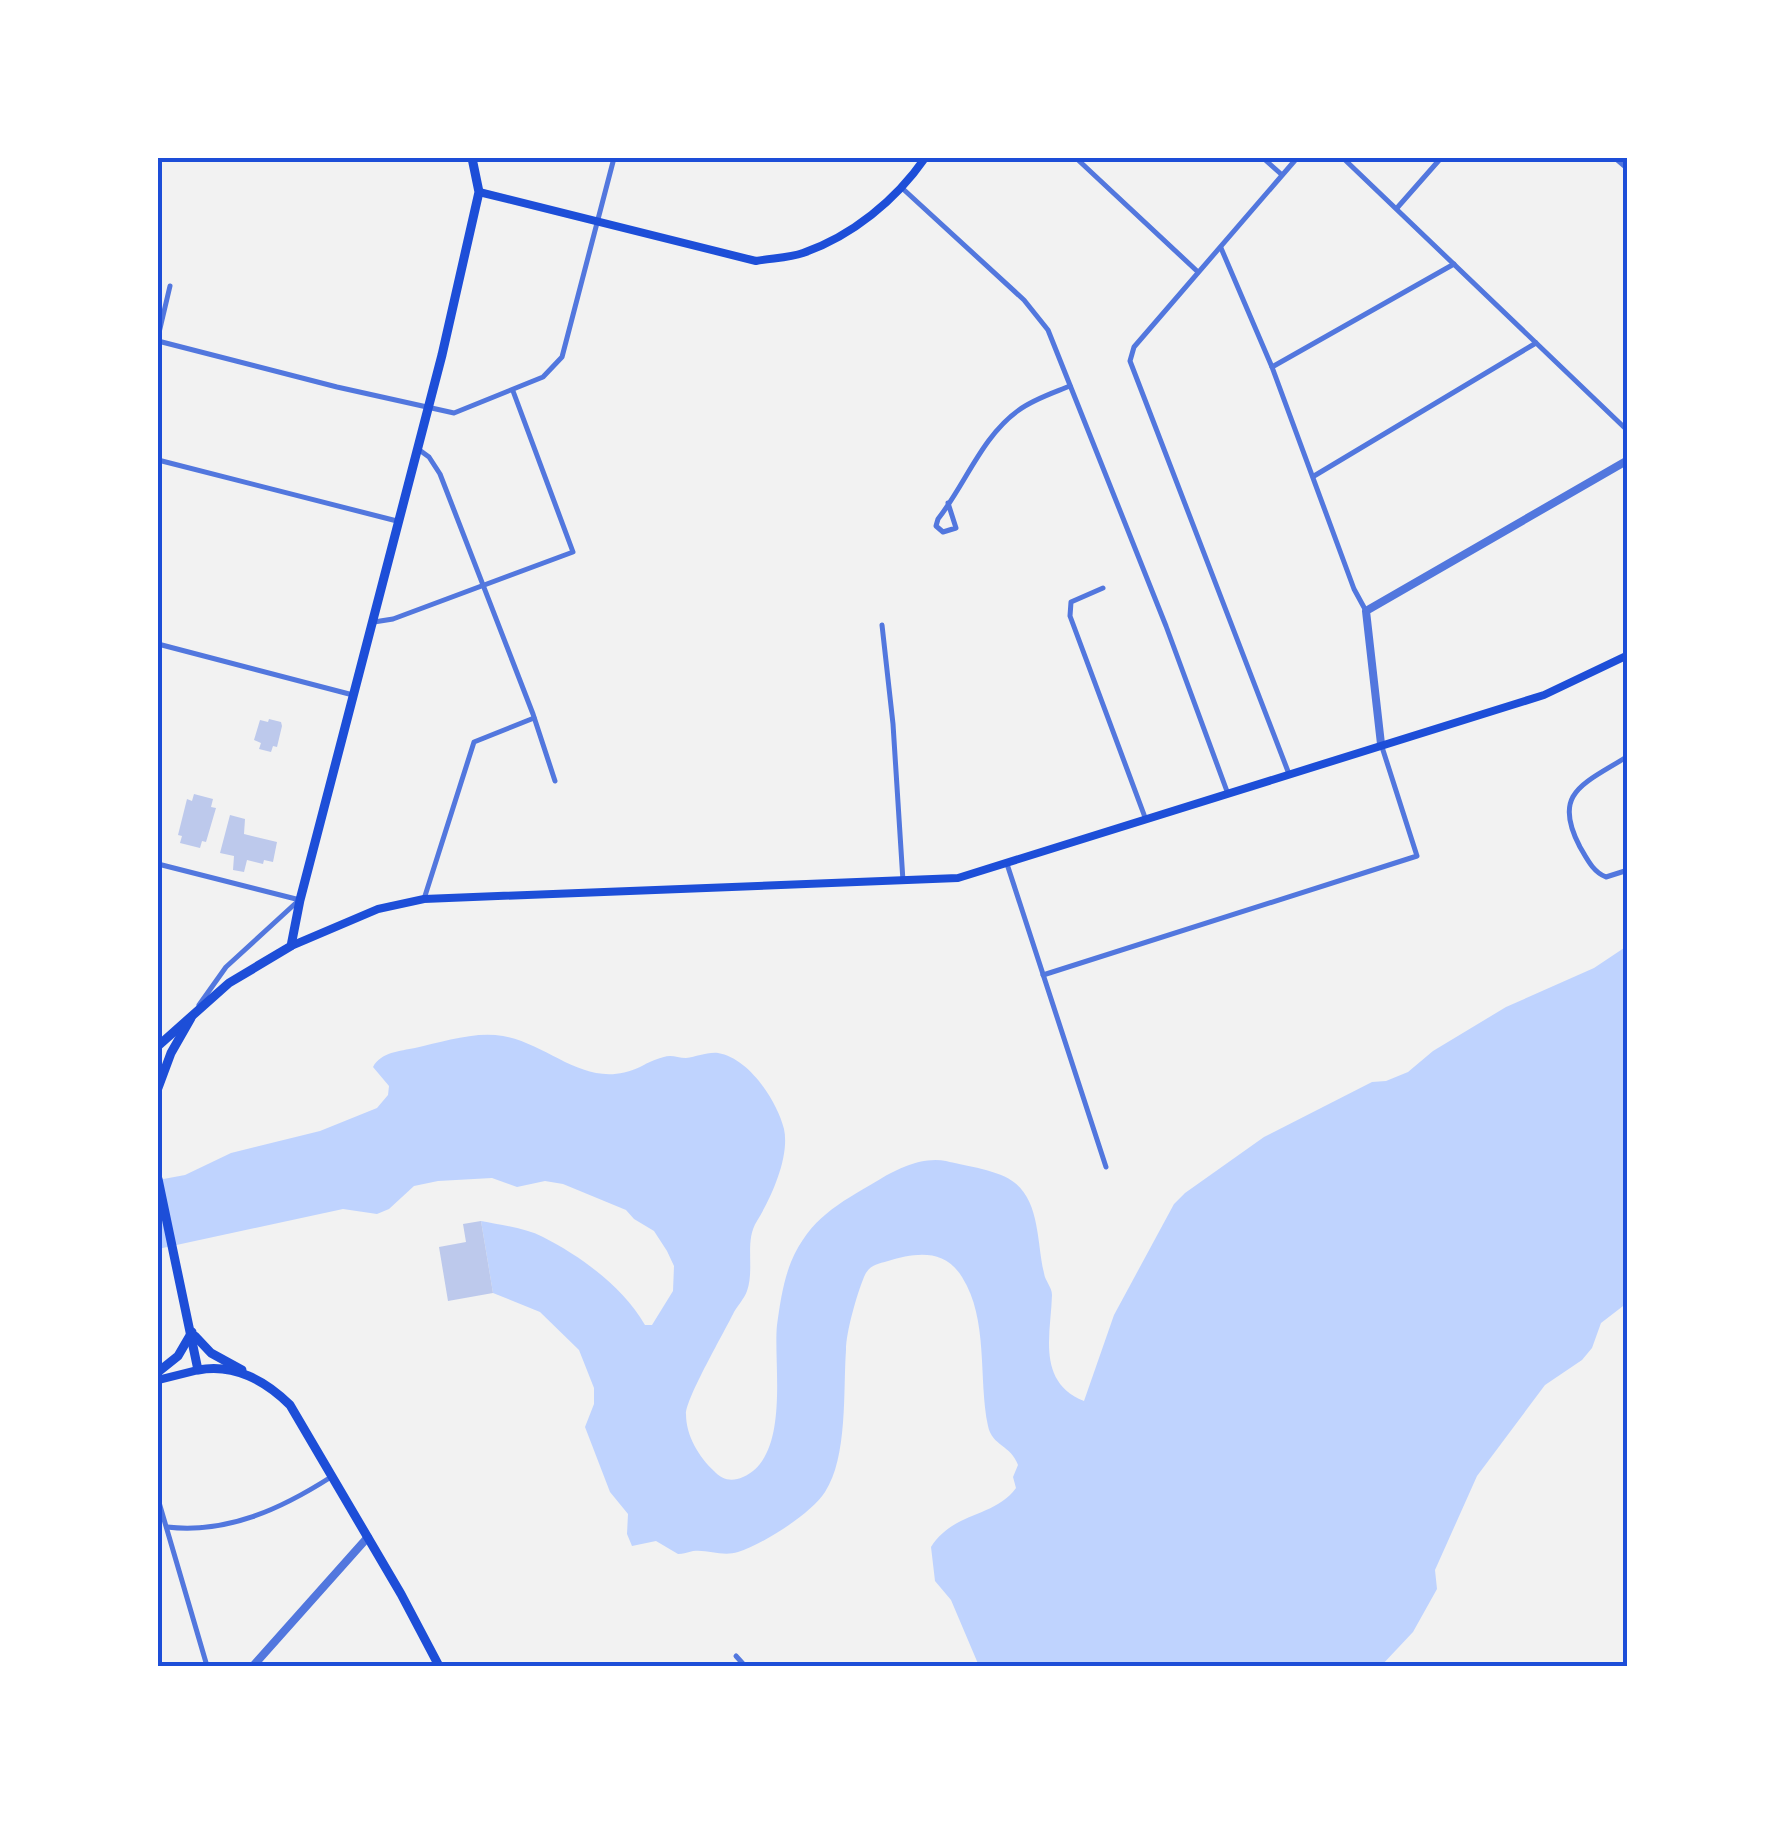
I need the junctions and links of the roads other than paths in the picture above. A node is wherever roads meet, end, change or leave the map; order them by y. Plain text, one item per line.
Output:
1 (472, 158) edge
2 (614, 158) edge
3 (925, 158) edge
4 (1076, 158) edge
5 (1263, 158) edge
6 (1296, 158) edge
7 (1344, 158) edge
8 (1441, 158) edge
9 (1615, 158) edge
10 (1628, 169) edge
11 (1282, 174) junction
12 (902, 188) junction
13 (479, 192) junction
14 (1397, 208) junction
15 (598, 222) junction
16 (1221, 248) junction
17 (1454, 264) junction
18 (1198, 272) junction
19 (170, 286) dead end
20 (158, 339) edge
21 (1536, 343) junction
22 (1272, 368) junction
23 (1070, 386) junction
24 (513, 391) junction
25 (427, 408) junction
26 (1628, 431) edge
27 (417, 449) junction
28 (158, 460) edge
29 (1628, 460) edge
30 (1314, 476) junction
31 (948, 503) junction
32 (399, 521) junction
33 (483, 586) junction
34 (1103, 588) dead end
35 (1366, 611) junction
36 (373, 622) junction
37 (882, 624) dead end
38 (158, 644) edge
39 (1628, 655) edge
40 (354, 695) junction
41 (534, 718) junction
42 (1382, 744) junction
43 (1628, 756) edge
44 (1290, 776) junction
45 (554, 781) dead end
46 (1229, 794) junction
47 (1146, 820) junction
48 (158, 864) edge
49 (1007, 864) junction
50 (1628, 870) edge
51 (903, 882) junction
52 (424, 899) junction
53 (300, 900) junction
54 (292, 946) junction
55 (1043, 975) junction
56 (197, 1008) junction
57 (158, 1046) edge
58 (158, 1088) edge
59 (1106, 1167) dead end
60 (158, 1180) edge
61 (192, 1332) junction
62 (198, 1370) junction
63 (158, 1372) edge
64 (253, 1376) junction
65 (158, 1380) edge
66 (333, 1476) junction
67 (158, 1499) edge
68 (166, 1526) junction
69 (368, 1537) junction
70 (736, 1656) dead end
71 (207, 1666) edge
72 (253, 1666) edge
73 (439, 1666) edge
74 (744, 1666) edge

1 - 13 main road
2 - 15 street
3 - 12 main road
4 - 18 street
5 - 11 street
6 - 11 street
7 - 14 street
8 - 14 street
9 - 10 street
11 - 16 street
12 - 15 main road
12 - 23 street
13 - 15 main road
13 - 25 main road
14 - 17 street
15 - 24 street
16 - 18 street
16 - 22 street
17 - 21 street
17 - 22 street
18 - 44 street
19 - 20 street
20 - 25 street
21 - 26 street
21 - 30 street
22 - 30 street
23 - 31 street
23 - 46 street
24 - 25 street
24 - 33 street
25 - 27 main road
27 - 32 main road
27 - 33 street
28 - 32 street
29 - 35 street
30 - 35 street
31 - 31 street
32 - 36 main road
33 - 36 street
33 - 41 street
34 - 47 street
35 - 42 street
36 - 40 main road
37 - 51 street
38 - 40 street
39 - 42 main road
40 - 53 main road
41 - 45 street
41 - 52 street
42 - 44 main road
42 - 55 street
43 - 50 street
44 - 46 main road
46 - 47 main road
47 - 49 main road
48 - 53 street
49 - 51 main road
49 - 55 street
51 - 52 main road
52 - 54 main road
53 - 54 main road
53 - 56 street
54 - 56 main road
55 - 59 street
56 - 57 main road
56 - 58 main road
60 - 61 main road
61 - 62 main road
61 - 63 main road
61 - 64 main road
62 - 64 main road
62 - 65 main road
64 - 66 main road
66 - 68 street
66 - 69 main road
67 - 68 street
68 - 71 street
69 - 72 street
69 - 73 main road
70 - 74 street

